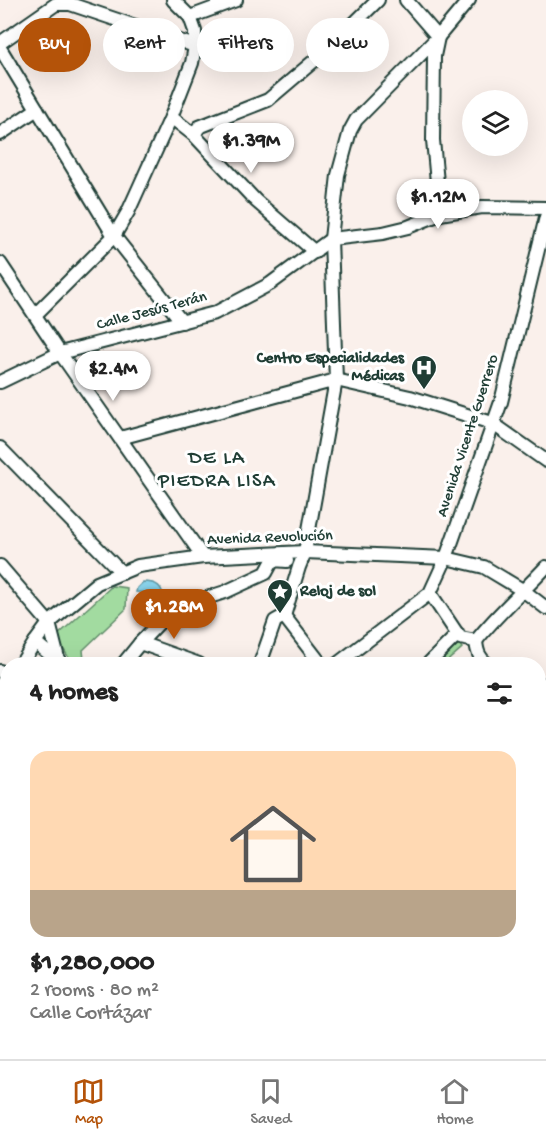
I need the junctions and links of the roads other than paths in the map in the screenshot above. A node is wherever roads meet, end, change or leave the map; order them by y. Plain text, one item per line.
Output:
1 (173, 0) edge
2 (236, 0) edge
3 (378, 0) edge
4 (405, 0) edge
5 (469, 0) edge
6 (190, 17) junction
7 (438, 37) junction
8 (0, 46) edge
9 (195, 46) junction
10 (37, 109) junction
11 (171, 117) junction
12 (0, 135) edge
13 (194, 135) junction
14 (546, 208) edge
15 (440, 214) junction
16 (546, 217) edge
17 (114, 237) junction
18 (331, 239) junction
19 (315, 252) junction
20 (0, 263) edge
21 (36, 314) junction
22 (182, 322) junction
23 (60, 353) junction
24 (336, 380) junction
25 (0, 382) edge
26 (492, 423) junction
27 (120, 438) junction
28 (0, 448) edge
29 (546, 461) edge
30 (303, 556) junction
31 (203, 557) junction
32 (446, 558) junction
33 (0, 566) edge
34 (546, 567) edge
35 (122, 573) junction
36 (524, 591) junction
37 (430, 593) junction
38 (546, 608) edge
39 (284, 616) junction
40 (49, 623) junction
41 (458, 634) junction
42 (476, 641) junction
43 (34, 642) junction
44 (140, 643) junction
45 (25, 657) edge
46 (53, 657) edge
47 (58, 657) edge
48 (129, 657) edge
49 (179, 657) edge
50 (262, 657) edge
51 (316, 657) edge
52 (346, 657) edge
53 (435, 657) edge
54 (480, 657) edge

1 - 6 street
2 - 6 street
3 - 13 street
4 - 7 street
5 - 7 street
6 - 9 street
7 - 15 street
7 - 18 street
8 - 9 street
8 - 10 street
9 - 11 street
10 - 12 street
10 - 17 street
11 - 13 street
11 - 17 street
13 - 19 street
14 - 15 street
15 - 18 street
16 - 26 street, Avenida Vicente Guerrero
17 - 21 street
17 - 22 street
18 - 19 street, Calle Jesús Terán
18 - 24 street
19 - 22 street, Calle Jesús Terán
20 - 21 street
21 - 23 street
22 - 23 street, Calle Jesús Terán
23 - 25 street, Calle Jesús Terán
23 - 27 street
24 - 26 street
24 - 27 street
24 - 30 street
26 - 29 street
26 - 32 street, Avenida Vicente Guerrero
27 - 31 street
28 - 35 street
30 - 31 street, Avenida Revolución
30 - 32 street, Avenida Revolución
30 - 39 street
30 - 44 street
31 - 35 street, Avenida Revolución
32 - 36 street, Avenida Revolución
32 - 37 street, Avenida Vicente Guerrero
33 - 40 street
34 - 36 street
35 - 40 street, Avenida Revolución
36 - 38 street, Avenida Revolución
36 - 42 street
37 - 41 street
37 - 52 street
39 - 50 street
39 - 51 street
40 - 43 street, Avenida Revolución
40 - 47 street
41 - 42 street
41 - 53 street
42 - 54 street
43 - 45 street, Avenida Revolución
43 - 46 street
44 - 48 street
44 - 49 street

